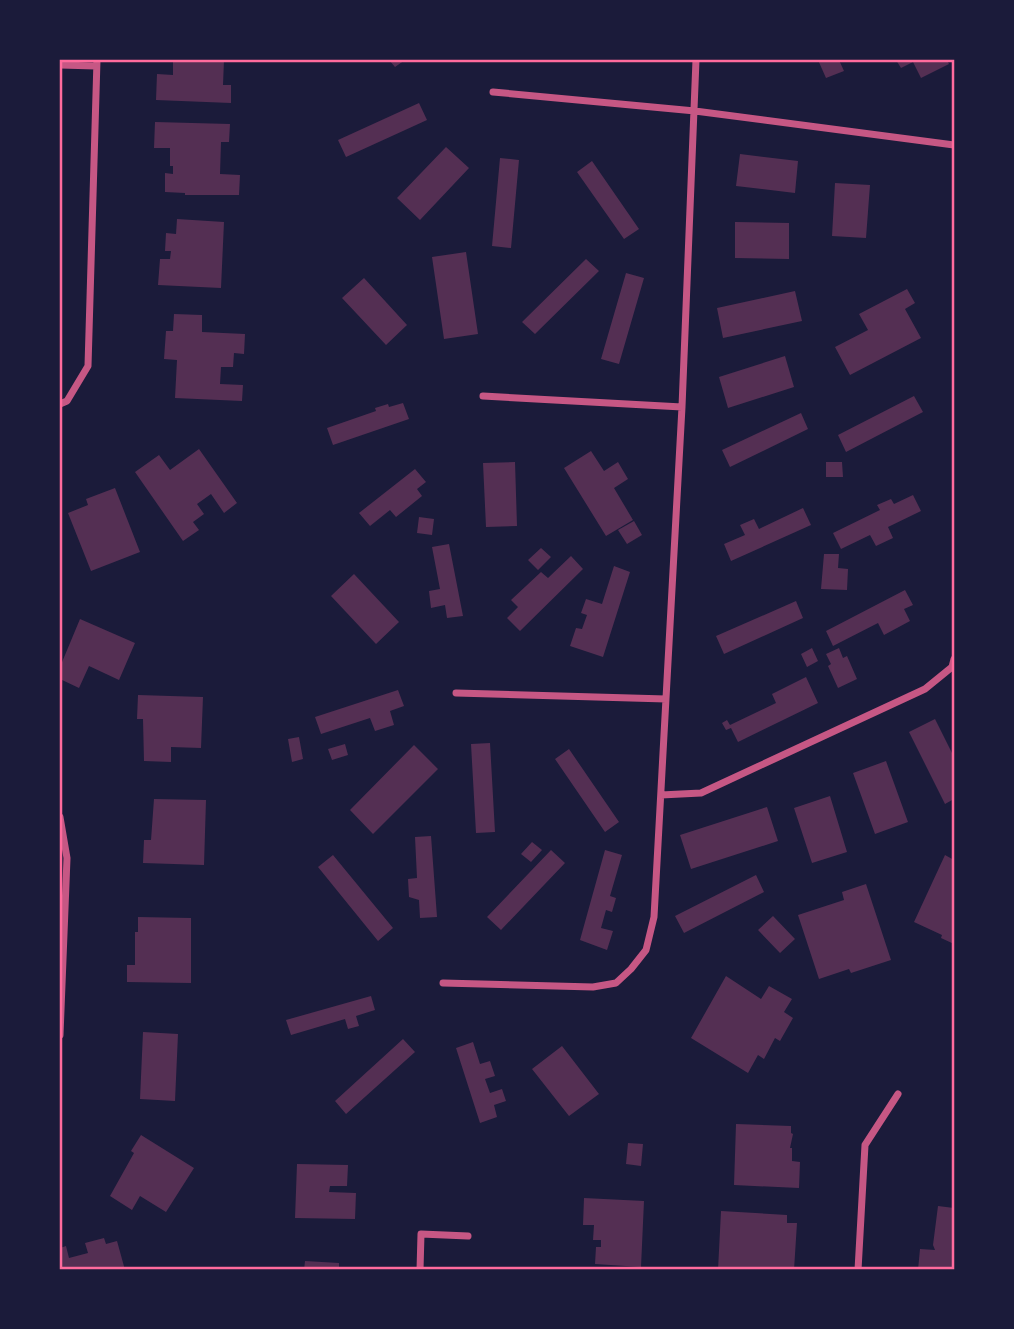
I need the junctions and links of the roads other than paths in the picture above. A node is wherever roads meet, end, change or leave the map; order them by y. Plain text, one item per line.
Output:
1 (696, 60) edge
2 (97, 63) edge
3 (60, 65) edge
4 (493, 92) dead end
5 (695, 111) junction
6 (954, 145) edge
7 (483, 396) dead end
8 (60, 404) edge
9 (682, 407) junction
10 (954, 659) edge
11 (456, 693) dead end
12 (666, 699) junction
13 (661, 795) junction
14 (60, 817) edge
15 (443, 983) dead end
16 (60, 1035) edge
17 (898, 1094) dead end
18 (468, 1236) dead end
19 (420, 1269) edge
20 (858, 1269) edge

1 - 5 street
2 - 3 street
2 - 8 street
4 - 5 street
5 - 6 street
5 - 9 street
7 - 9 street
9 - 12 street
10 - 13 street
11 - 12 street
12 - 13 street
13 - 15 street
14 - 16 street
17 - 20 street
18 - 19 street

